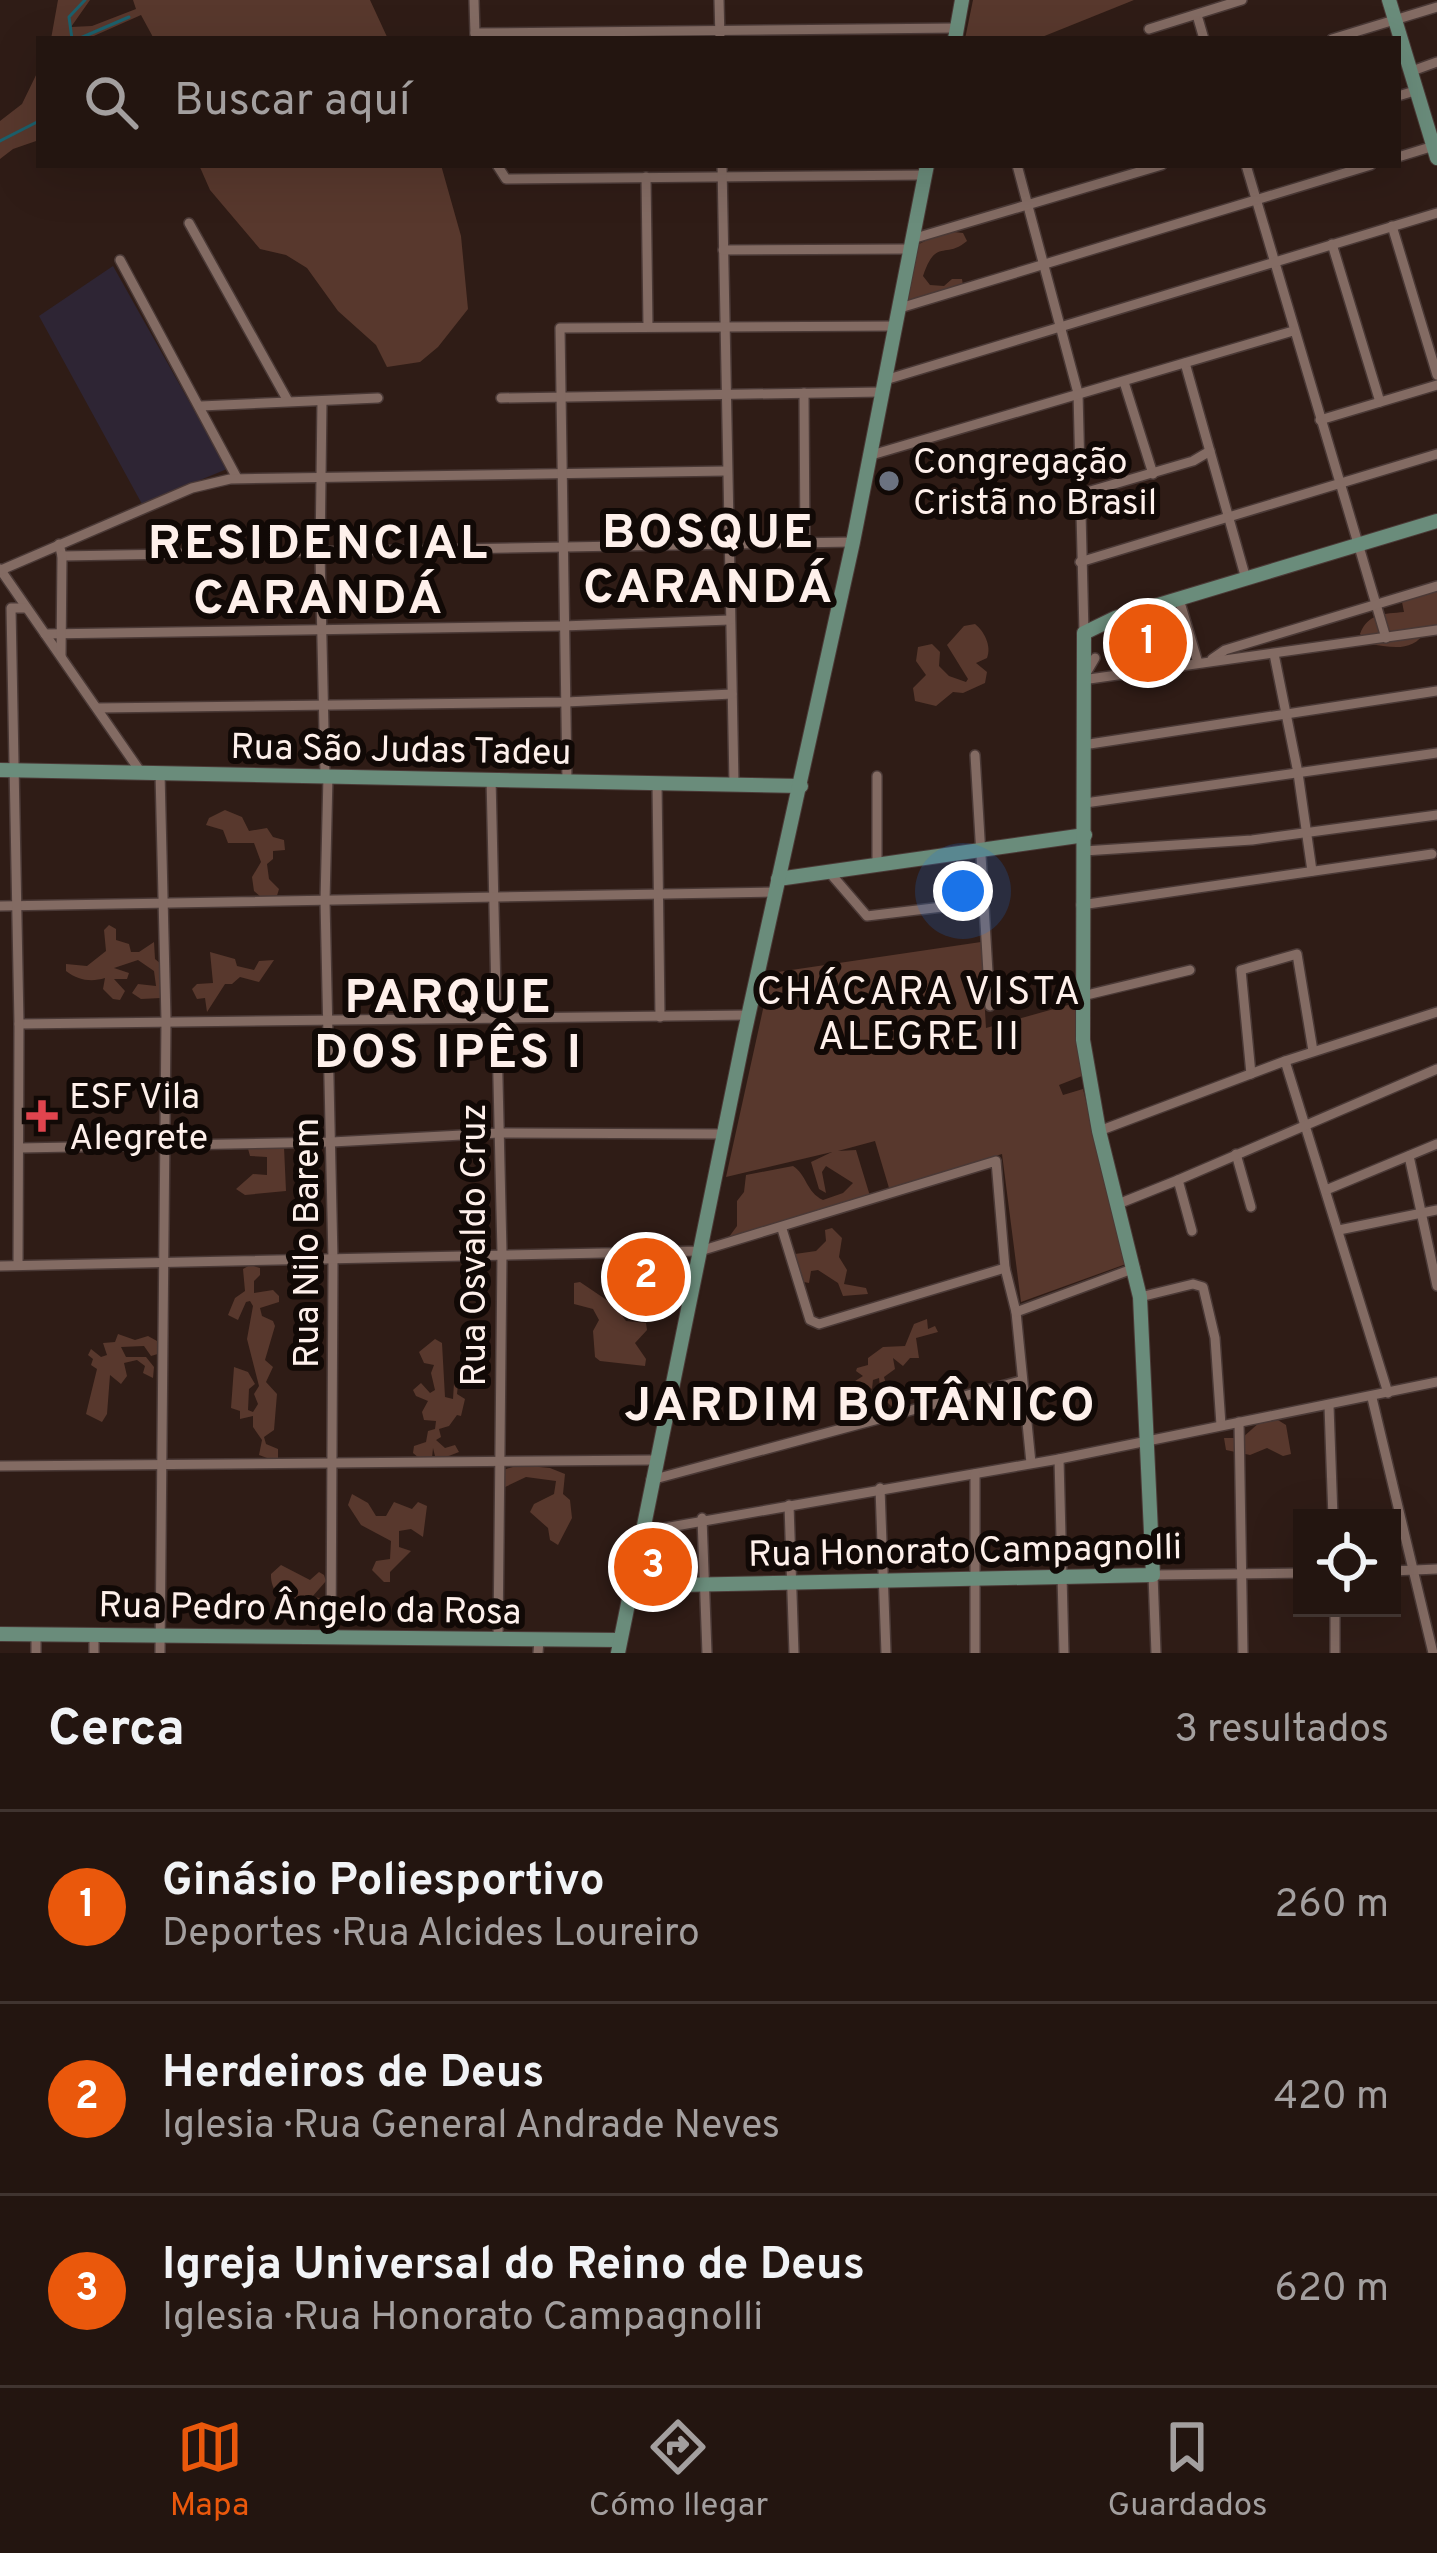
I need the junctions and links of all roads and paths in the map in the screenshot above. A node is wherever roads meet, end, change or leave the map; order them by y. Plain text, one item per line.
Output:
1 (475, 0) edge
2 (719, 0) edge
3 (962, 0) edge
4 (1242, 0) edge
5 (1389, 0) edge
6 (1437, 7) edge
7 (1197, 15) junction
8 (1395, 20) junction
9 (1149, 28) dead end
10 (956, 34) edge
11 (720, 35) edge
12 (476, 36) edge
13 (1203, 36) edge
14 (1342, 36) edge
15 (1400, 36) edge
16 (1401, 38) edge
17 (1437, 62) edge
18 (1412, 70) junction
19 (1418, 90) junction
20 (1401, 95) edge
21 (1436, 150) edge
22 (1401, 156) edge
23 (499, 168) edge
24 (1018, 168) edge
25 (1152, 168) edge
26 (1247, 168) edge
27 (1361, 168) edge
28 (926, 170) edge
29 (722, 171) edge
30 (646, 177) junction
31 (1256, 200) junction
32 (1028, 204) junction
33 (1437, 213) edge
34 (189, 223) dead end
35 (1392, 226) junction
36 (911, 244) junction
37 (1332, 244) junction
38 (723, 250) junction
39 (121, 260) dead end
40 (1273, 262) junction
41 (1044, 263) junction
42 (900, 308) junction
43 (648, 326) junction
44 (724, 326) junction
45 (896, 326) junction
46 (1061, 326) junction
47 (1293, 331) junction
48 (1185, 364) junction
49 (1437, 375) edge
50 (1124, 382) junction
51 (1437, 385) edge
52 (883, 386) junction
53 (804, 393) junction
54 (1078, 393) junction
55 (725, 394) junction
56 (378, 398) dead end
57 (501, 398) dead end
58 (559, 399) junction
59 (322, 400) junction
60 (288, 401) junction
61 (1380, 402) junction
62 (201, 406) junction
63 (1320, 420) junction
64 (1210, 451) junction
65 (1437, 454) edge
66 (868, 456) junction
67 (726, 471) junction
68 (560, 473) junction
69 (1153, 474) junction
70 (320, 475) junction
71 (237, 478) junction
72 (1338, 483) junction
73 (1080, 494) junction
74 (1230, 518) junction
75 (1437, 521) edge
76 (853, 542) junction
77 (729, 544) junction
78 (806, 544) junction
79 (1357, 545) junction
80 (61, 550) junction
81 (561, 550) junction
82 (320, 553) junction
83 (1080, 562) junction
84 (0, 570) edge
85 (1246, 579) junction
86 (1437, 586) edge
87 (1179, 599) junction
88 (1375, 604) junction
89 (6, 608) edge
90 (26, 608) junction
91 (730, 620) junction
92 (562, 626) junction
93 (322, 628) junction
94 (1437, 630) edge
95 (63, 633) junction
96 (1088, 633) junction
97 (45, 634) junction
98 (1386, 638) junction
99 (1274, 653) junction
100 (61, 656) junction
101 (1095, 658) dead end
102 (1203, 663) junction
103 (1082, 680) junction
104 (1437, 691) edge
105 (732, 694) junction
106 (566, 702) junction
107 (326, 704) junction
108 (97, 708) junction
109 (1283, 714) junction
110 (1083, 745) junction
111 (1437, 753) edge
112 (975, 755) dead end
113 (7, 770) edge
114 (140, 771) junction
115 (160, 772) junction
116 (1298, 772) junction
117 (326, 775) junction
118 (877, 776) dead end
119 (491, 778) junction
120 (567, 781) junction
121 (657, 783) junction
122 (734, 784) junction
123 (801, 786) junction
124 (1084, 803) junction
125 (1437, 815) edge
126 (1306, 832) junction
127 (1084, 843) junction
128 (982, 849) junction
129 (1432, 854) dead end
130 (878, 865) junction
131 (1312, 871) junction
132 (830, 872) junction
133 (777, 886) junction
134 (658, 896) junction
135 (496, 898) junction
136 (325, 901) junction
137 (984, 902) junction
138 (166, 904) junction
139 (1082, 905) junction
140 (0, 906) edge
141 (17, 907) junction
142 (1190, 970) dead end
143 (1082, 996) junction
144 (990, 1006) dead end
145 (1437, 1012) edge
146 (750, 1016) junction
147 (661, 1017) junction
148 (498, 1018) junction
149 (327, 1019) junction
150 (166, 1020) junction
151 (19, 1024) junction
152 (1313, 1051) junction
153 (1285, 1061) junction
154 (1437, 1069) edge
155 (1252, 1074) junction
156 (1305, 1123) junction
157 (1099, 1131) junction
158 (499, 1133) junction
159 (724, 1134) junction
160 (332, 1142) junction
161 (1437, 1144) edge
162 (164, 1145) junction
163 (20, 1148) junction
164 (1236, 1154) junction
165 (1409, 1156) junction
166 (1178, 1180) junction
167 (1326, 1190) junction
168 (1118, 1204) junction
169 (1251, 1207) dead end
170 (1437, 1210) edge
171 (1421, 1213) junction
172 (782, 1229) junction
173 (1339, 1230) junction
174 (1192, 1231) dead end
175 (700, 1251) junction
176 (502, 1253) junction
177 (333, 1258) junction
178 (166, 1262) junction
179 (18, 1265) junction
180 (0, 1266) edge
181 (1005, 1268) junction
182 (1135, 1268) junction
183 (1437, 1286) edge
184 (1140, 1297) junction
185 (1016, 1312) junction
186 (1020, 1381) junction
187 (1437, 1382) edge
188 (1388, 1393) junction
189 (1372, 1398) junction
190 (1329, 1406) junction
191 (1239, 1422) junction
192 (1221, 1425) junction
193 (1147, 1439) junction
194 (1059, 1459) junction
195 (655, 1460) junction
196 (498, 1462) junction
197 (1031, 1463) junction
198 (332, 1464) junction
199 (0, 1466) edge
200 (163, 1466) junction
201 (975, 1474) junction
202 (651, 1480) junction
203 (880, 1488) junction
204 (789, 1504) junction
205 (1333, 1509) edge
206 (702, 1518) junction
207 (640, 1532) junction
208 (1437, 1569) edge
209 (1413, 1570) junction
210 (1401, 1571) edge
211 (1293, 1573) edge
212 (1242, 1574) junction
213 (1153, 1575) junction
214 (975, 1578) junction
215 (1063, 1578) junction
216 (884, 1580) junction
217 (793, 1582) junction
218 (704, 1583) junction
219 (629, 1586) junction
220 (1335, 1617) edge
221 (36, 1633) junction
222 (0, 1634) edge
223 (94, 1634) junction
224 (160, 1635) junction
225 (331, 1637) junction
226 (498, 1639) junction
227 (226, 1645) edge
228 (291, 1645) edge
229 (414, 1645) edge
230 (350, 1646) edge
231 (474, 1646) edge
232 (539, 1647) edge
233 (619, 1647) edge
234 (36, 1653) edge
235 (94, 1653) edge
236 (160, 1653) edge
237 (707, 1653) edge
238 (794, 1653) edge
239 (886, 1653) edge
240 (975, 1653) edge
241 (1064, 1653) edge
242 (1156, 1653) edge
243 (1243, 1653) edge
244 (1335, 1653) edge
245 (1433, 1653) edge

1 - 12 street
2 - 11 street
3 - 10 street
4 - 7 street
5 - 8 street
6 - 8 street
7 - 9 street
7 - 13 street
8 - 14 street
8 - 15 street
10 - 11 street
11 - 12 street
16 - 18 street
17 - 18 street
18 - 19 street
19 - 20 street
19 - 21 street
21 - 22 street
23 - 30 street
24 - 32 street
25 - 32 street
26 - 31 street
27 - 31 street
28 - 29 street
28 - 36 street
29 - 30 street
29 - 38 street
30 - 43 street
31 - 40 street
31 - 41 street
32 - 36 street
32 - 41 street
33 - 35 street
34 - 60 street
35 - 37 street
35 - 49 street
36 - 38 street
36 - 42 street
37 - 40 street
37 - 61 street
38 - 44 street
39 - 62 street
40 - 46 street
40 - 47 street
41 - 42 street
41 - 46 street
42 - 45 street
43 - 44 street
43 - 58 street
44 - 45 street
44 - 55 street
45 - 52 street
46 - 52 street
46 - 54 street
47 - 48 street
47 - 63 street
48 - 50 street
48 - 64 street
50 - 54 street
50 - 69 street
51 - 61 street
52 - 53 street
52 - 66 street
53 - 55 street
53 - 78 street
54 - 66 street
54 - 73 street
55 - 58 street
55 - 67 street
56 - 59 street
57 - 58 street
58 - 68 street
59 - 60 street
59 - 70 street, Rua Nilo Barem
60 - 62 street
61 - 63 street
62 - 71 street
63 - 72 street
64 - 69 street
64 - 74 street
65 - 72 street
66 - 76 street
67 - 68 street
67 - 77 street
68 - 70 street
68 - 81 street
69 - 73 street
70 - 71 street
70 - 82 street, Rua Nilo Barem
71 - 80 street
72 - 74 street
72 - 79 street
73 - 83 street
74 - 83 street
74 - 85 street
75 - 79 street
76 - 78 street
76 - 123 street
77 - 78 street
77 - 81 street
77 - 91 street
79 - 85 street
79 - 88 street
80 - 82 street
80 - 84 street
80 - 95 street
81 - 82 street
81 - 92 street
82 - 93 street, Rua Nilo Barem
83 - 96 street
84 - 90 street
85 - 87 street
86 - 88 street
87 - 96 street
87 - 102 street
88 - 98 street
88 - 102 street
89 - 90 street
89 - 113 street
90 - 97 street
91 - 92 street
91 - 105 street
92 - 93 street
92 - 106 street
93 - 95 street
93 - 107 street, Rua Nilo Barem
94 - 98 street
95 - 97 street
95 - 100 street
96 - 103 street
97 - 100 street
98 - 99 street
99 - 102 street
99 - 109 street
100 - 108 street
101 - 103 street
102 - 103 street
103 - 110 street
104 - 109 street
105 - 106 street
105 - 122 street
106 - 107 street
106 - 120 street
107 - 108 street
107 - 117 street, Rua Nilo Barem
108 - 114 street
109 - 110 street
109 - 116 street
110 - 124 street
111 - 116 street
112 - 128 street
113 - 114 street, Rua São Judas Tadeu
113 - 141 street
114 - 115 street, Rua São Judas Tadeu
115 - 117 street, Rua São Judas Tadeu
115 - 138 street
116 - 124 street
116 - 126 street
117 - 119 street, Rua São Judas Tadeu
117 - 136 street, Rua Nilo Barem
118 - 130 street
119 - 120 street, Rua São Judas Tadeu
119 - 135 street, Rua Osvaldo Cruz
120 - 121 street, Rua São Judas Tadeu
121 - 122 street, Rua São Judas Tadeu
121 - 134 street
122 - 123 street, Rua São Judas Tadeu
123 - 133 street
124 - 127 street
125 - 126 street
126 - 127 street
126 - 131 street
127 - 128 street
127 - 139 street
128 - 130 street
128 - 137 street
129 - 131 street
130 - 132 street
131 - 139 street
132 - 133 street
132 - 137 street
133 - 134 street
133 - 146 street
134 - 135 street
134 - 147 street
135 - 136 street
135 - 148 street, Rua Osvaldo Cruz
136 - 138 street
136 - 149 street, Rua Nilo Barem
137 - 144 street
138 - 141 street
138 - 150 street
139 - 143 street
140 - 141 street
141 - 151 street
142 - 143 street
143 - 157 street
145 - 152 street
146 - 147 street
146 - 159 street
147 - 148 street
148 - 149 street
148 - 158 street, Rua Osvaldo Cruz
149 - 150 street
149 - 160 street, Rua Nilo Barem
150 - 151 street
150 - 162 street
151 - 163 street
152 - 153 street
152 - 155 street
153 - 155 street
153 - 156 street
154 - 156 street
155 - 157 street
156 - 164 street
156 - 167 street
157 - 168 street
158 - 159 street
158 - 160 street
158 - 176 street, Rua Osvaldo Cruz
159 - 175 street
160 - 162 street
160 - 177 street, Rua Nilo Barem
161 - 165 street
162 - 163 street
162 - 178 street
163 - 179 street
164 - 166 street
164 - 169 street
165 - 167 street
165 - 171 street
166 - 168 street
166 - 174 street
167 - 173 street
168 - 182 street
170 - 171 street
171 - 173 street
171 - 183 street
172 - 175 street
172 - 181 street
172 - 181 street
173 - 188 street
175 - 176 street
175 - 195 street
176 - 177 street
176 - 196 street, Rua Osvaldo Cruz
177 - 178 street
177 - 198 street, Rua Nilo Barem
178 - 179 street
178 - 200 street
179 - 180 street
181 - 185 street
182 - 184 street
182 - 185 street
184 - 192 street
184 - 193 street
185 - 186 street
186 - 197 street
186 - 202 street
187 - 188 street
188 - 189 street
189 - 190 street
189 - 209 street
190 - 191 street
190 - 205 street
191 - 192 street
191 - 212 street
192 - 193 street
193 - 194 street
193 - 213 street
194 - 197 street
194 - 215 street
195 - 196 street
195 - 202 street
196 - 198 street
196 - 226 street, Rua Osvaldo Cruz
197 - 201 street
198 - 200 street
198 - 225 street, Rua Nilo Barem
199 - 200 street
200 - 224 street
201 - 203 street
201 - 214 street
202 - 207 street
203 - 204 street
203 - 216 street
204 - 206 street
204 - 217 street
206 - 207 street
206 - 218 street
207 - 219 street
208 - 209 street
209 - 210 street
209 - 245 street
211 - 212 street, Rua Honorato Campagnolli
212 - 213 street, Rua Honorato Campagnolli
212 - 243 street
213 - 215 street, Rua Honorato Campagnolli
213 - 242 street
214 - 215 street, Rua Honorato Campagnolli
214 - 216 street, Rua Honorato Campagnolli
214 - 240 street
215 - 241 street
216 - 217 street, Rua Honorato Campagnolli
216 - 239 street
217 - 218 street, Rua Honorato Campagnolli
217 - 238 street
218 - 219 street, Rua Honorato Campagnolli
218 - 237 street
219 - 233 street
220 - 244 street
221 - 222 street, Rua Pedro Ângelo da Rosa
221 - 223 street, Rua Pedro Ângelo da Rosa
221 - 234 street
223 - 224 street, Rua Pedro Ângelo da Rosa
223 - 235 street
224 - 227 street, Rua Pedro Ângelo da Rosa
224 - 236 street
225 - 228 street, Rua Pedro Ângelo da Rosa
225 - 230 street, Rua Pedro Ângelo da Rosa
226 - 231 street, Rua Pedro Ângelo da Rosa
226 - 232 street, Rua Pedro Ângelo da Rosa
227 - 228 street, Rua Pedro Ângelo da Rosa
229 - 230 street, Rua Pedro Ângelo da Rosa
229 - 231 street, Rua Pedro Ângelo da Rosa
232 - 233 street, Rua Pedro Ângelo da Rosa

